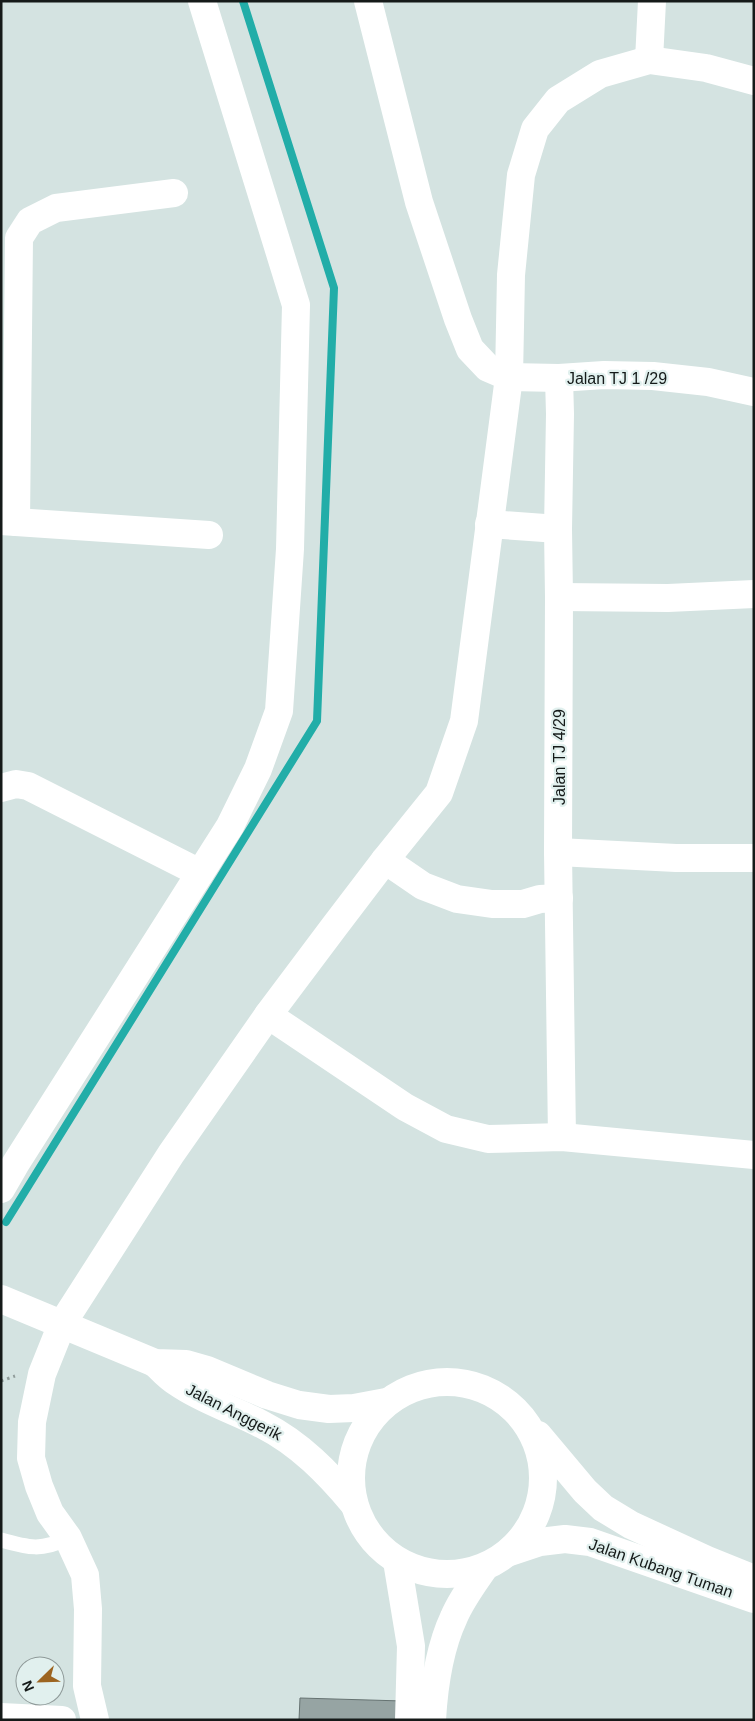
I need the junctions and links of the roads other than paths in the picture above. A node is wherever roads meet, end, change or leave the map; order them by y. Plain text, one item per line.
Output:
1 (202, 1) edge
2 (368, 1) edge
3 (652, 1) edge
4 (649, 60) junction
5 (754, 81) edge
6 (174, 193) dead end
7 (509, 376) junction
8 (559, 378) junction
9 (754, 392) edge
10 (8, 522) edge
11 (489, 524) junction
12 (558, 529) junction
13 (209, 535) dead end
14 (754, 594) edge
15 (559, 597) junction
16 (1, 788) edge
17 (558, 852) junction
18 (754, 858) edge
19 (385, 860) junction
20 (200, 873) junction
21 (559, 898) junction
22 (268, 1015) junction
23 (562, 1137) junction
24 (754, 1155) edge
25 (1, 1189) edge
26 (1, 1299) edge
27 (62, 1324) junction
28 (155, 1363) junction
29 (386, 1402) junction
30 (522, 1417) junction
31 (354, 1504) junction
32 (68, 1538) junction
33 (1, 1540) edge
34 (510, 1552) junction
35 (397, 1560) junction
36 (484, 1568) junction
37 (754, 1579) edge
38 (754, 1599) edge
39 (1, 1717) edge
40 (62, 1720) edge
41 (95, 1720) edge
42 (409, 1720) edge
43 (432, 1720) edge

1 - 20 street
2 - 7 street
3 - 4 street
4 - 5 street
4 - 7 street
6 - 10 street
7 - 8 street, Jalan TJ 1 /29
7 - 11 street
8 - 9 street, Jalan TJ 1 /29
8 - 12 street, Jalan TJ 4/29
10 - 13 street
11 - 12 street
11 - 19 street
12 - 15 street, Jalan TJ 4/29
14 - 15 street
15 - 17 street, Jalan TJ 4/29
16 - 20 street
17 - 18 street
17 - 21 street, Jalan TJ 4/29
19 - 21 street
19 - 22 street
20 - 25 street
21 - 23 street, Jalan TJ 4/29
22 - 23 street
22 - 27 street
23 - 24 street
26 - 27 street, Jalan Anggerik
27 - 28 street, Jalan Anggerik
27 - 32 street
28 - 29 street, Jalan Anggerik
28 - 31 street, Jalan Anggerik
29 - 30 street
29 - 31 street
30 - 34 street
30 - 37 street, Jalan Kubang Tuman
31 - 35 street
32 - 33 lane
32 - 41 street
34 - 36 street
34 - 38 street, Jalan Kubang Tuman
35 - 36 street
35 - 42 street
36 - 43 street
39 - 40 street

